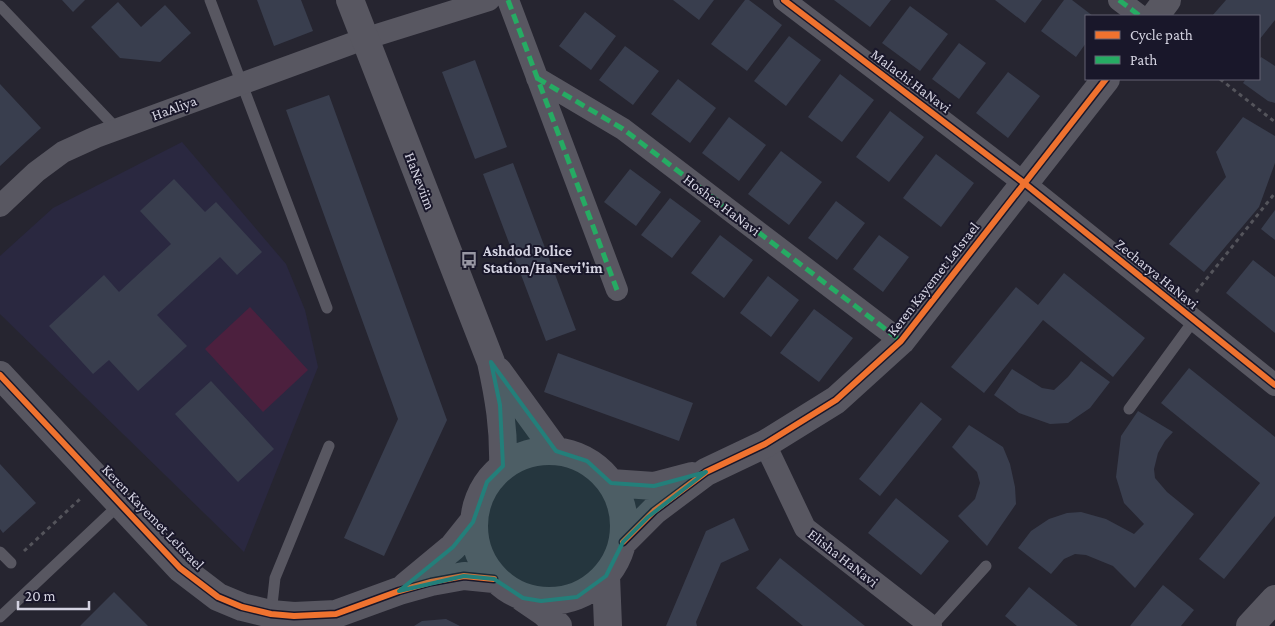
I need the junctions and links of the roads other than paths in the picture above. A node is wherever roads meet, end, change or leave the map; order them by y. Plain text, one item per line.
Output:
1 (210, 0) edge
2 (350, 0) edge
3 (489, 0) edge
4 (508, 0) edge
5 (784, 0) edge
6 (1119, 0) edge
7 (1167, 0) edge
8 (0, 6) edge
9 (1139, 15) edge
10 (1156, 15) edge
11 (364, 39) junction
12 (538, 78) junction
13 (1105, 80) edge
14 (242, 84) junction
15 (116, 129) junction
16 (1024, 183) junction
17 (0, 206) edge
18 (617, 290) dead end
19 (327, 308) dead end
20 (1188, 315) junction
21 (901, 341) junction
22 (491, 362) junction
23 (0, 375) edge
24 (1275, 385) edge
25 (1129, 409) dead end
26 (765, 444) junction
27 (329, 446) dead end
28 (556, 451) junction
29 (503, 466) junction
30 (706, 472) junction
31 (611, 483) junction
32 (121, 503) junction
33 (473, 522) junction
34 (623, 542) junction
35 (0, 552) edge
36 (11, 563) road end
37 (986, 566) dead end
38 (606, 576) junction
39 (494, 579) junction
40 (399, 591) junction
41 (523, 598) junction
42 (1275, 599) edge
43 (271, 614) junction
44 (0, 617) edge
45 (558, 626) edge
46 (608, 626) edge
47 (931, 626) edge
48 (1250, 626) edge

1 - 14 lane
2 - 11 street, HaNeviim
3 - 11 street, HaAliya
4 - 12 street
5 - 16 street, Malachi HaNavi
6 - 9 street
7 - 10 street
8 - 15 lane
11 - 14 street, HaAliya
11 - 22 street, HaNeviim
12 - 18 street
12 - 21 street, Hoshea HaNavi
13 - 16 street, Keren Kayemet LeIsrael
14 - 15 street, HaAliya
14 - 19 lane
15 - 17 street, HaAliya
16 - 20 street, Zecharya HaNavi
16 - 21 street, Keren Kayemet LeIsrael
20 - 24 street, Zecharya HaNavi
20 - 25 lane
21 - 26 street, Keren Kayemet LeIsrael
22 - 28 street, HaNeviim
22 - 29 street, HaNeviim
23 - 32 street, Keren Kayemet LeIsrael
26 - 30 street, Keren Kayemet LeIsrael
26 - 47 street, Elisha HaNavi
27 - 43 lane
28 - 29 street
28 - 31 street
29 - 33 street
30 - 31 street, Keren Kayemet LeIsrael
30 - 34 street, Keren Kayemet LeIsrael
31 - 34 street
32 - 43 street, Keren Kayemet LeIsrael
32 - 44 lane
33 - 39 street
33 - 40 street, Keren Kayemet LeIsrael
34 - 38 street
35 - 36 lane
37 - 47 lane
38 - 41 street
38 - 46 street
39 - 40 street, Keren Kayemet LeIsrael
39 - 41 street
40 - 43 street, Keren Kayemet LeIsrael
41 - 45 street
42 - 48 street

